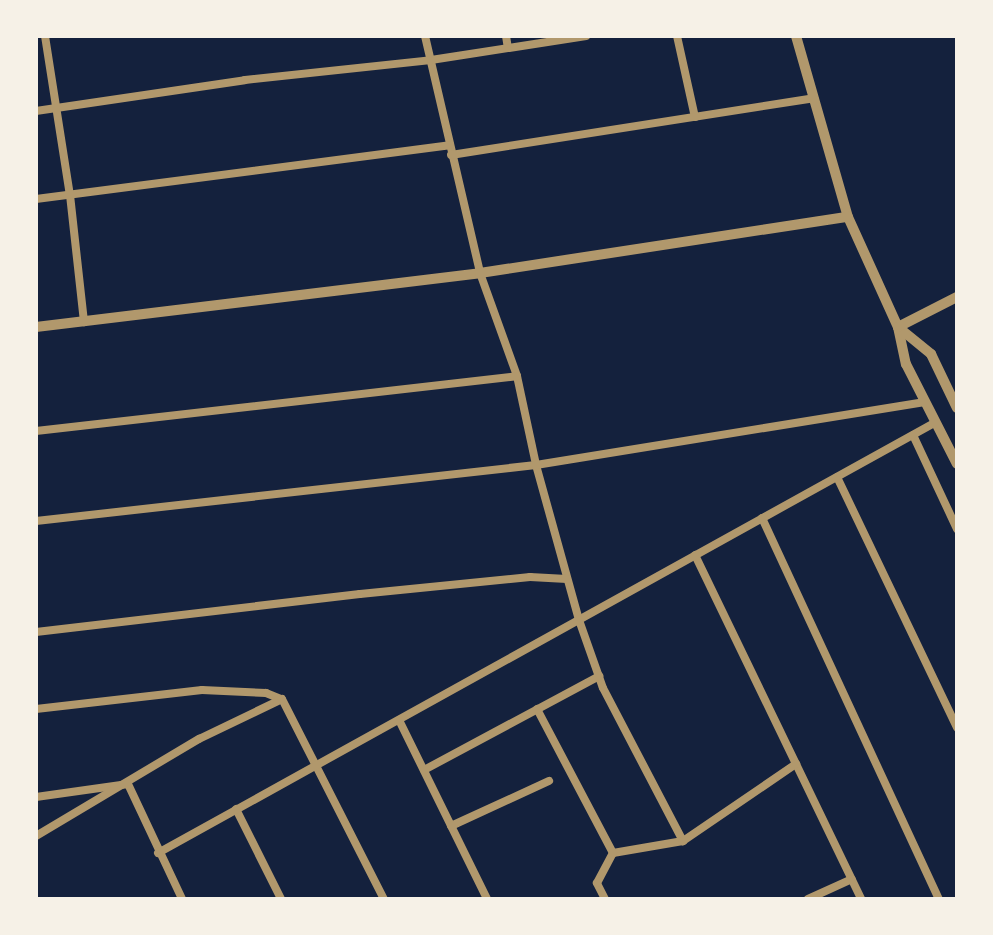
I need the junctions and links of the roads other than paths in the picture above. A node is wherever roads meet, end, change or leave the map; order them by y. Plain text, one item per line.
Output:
1 (45, 36) edge
2 (425, 36) edge
3 (506, 36) edge
4 (585, 36) edge
5 (677, 36) edge
6 (796, 36) edge
7 (508, 48) junction
8 (431, 60) junction
9 (814, 98) junction
10 (57, 109) junction
11 (36, 111) edge
12 (695, 117) junction
13 (449, 145) junction
14 (451, 155) junction
15 (70, 195) junction
16 (36, 199) edge
17 (848, 217) junction
18 (480, 273) junction
19 (957, 297) edge
20 (84, 322) junction
21 (36, 327) edge
22 (898, 327) junction
23 (517, 376) junction
24 (925, 402) junction
25 (957, 408) edge
26 (936, 422) junction
27 (36, 431) edge
28 (913, 435) junction
29 (957, 464) edge
30 (536, 465) junction
31 (837, 477) junction
32 (762, 518) junction
33 (36, 521) edge
34 (957, 529) edge
35 (695, 555) junction
36 (567, 579) junction
37 (579, 620) junction
38 (36, 632) edge
39 (599, 676) junction
40 (282, 699) junction
41 (36, 709) edge
42 (537, 709) junction
43 (399, 720) junction
44 (957, 728) edge
45 (318, 764) junction
46 (796, 764) junction
47 (424, 770) junction
48 (549, 781) dead end
49 (128, 784) junction
50 (36, 797) edge
51 (236, 809) junction
52 (451, 826) junction
53 (36, 836) edge
54 (683, 841) junction
55 (158, 853) junction
56 (613, 853) junction
57 (852, 879) junction
58 (182, 899) edge
59 (281, 899) edge
60 (384, 899) edge
61 (487, 899) edge
62 (605, 899) edge
63 (808, 899) edge
64 (861, 899) edge
65 (939, 899) edge

1 - 10 street
2 - 8 street
3 - 7 street
4 - 7 street
5 - 12 street
6 - 9 street
7 - 8 street
8 - 10 street
8 - 13 street
9 - 12 street
9 - 17 street
10 - 11 street
10 - 15 street
12 - 14 street
13 - 14 street
13 - 15 street
14 - 18 street
15 - 16 street
15 - 20 street
17 - 18 street
17 - 22 street
18 - 20 street
18 - 23 street
19 - 22 street
20 - 21 street
22 - 24 street
22 - 25 street
23 - 27 street
23 - 30 street
24 - 26 street
24 - 30 street
26 - 28 street
26 - 29 street
28 - 31 street
28 - 34 street
30 - 33 street
30 - 36 street
31 - 32 street
31 - 44 street
32 - 35 street
32 - 65 street
35 - 37 street
35 - 46 street
36 - 37 street
36 - 38 street
37 - 39 street
37 - 43 street
39 - 42 street
39 - 54 street
40 - 41 street
40 - 45 street
40 - 49 street
42 - 47 street
42 - 56 street
43 - 45 street
43 - 47 street
45 - 51 street
45 - 60 street
46 - 54 street
46 - 57 street
47 - 52 street
48 - 52 street
49 - 50 street
49 - 53 street
49 - 55 street
51 - 55 street
51 - 59 street
52 - 61 street
54 - 56 street
55 - 58 street
56 - 62 street
57 - 63 street
57 - 64 street

